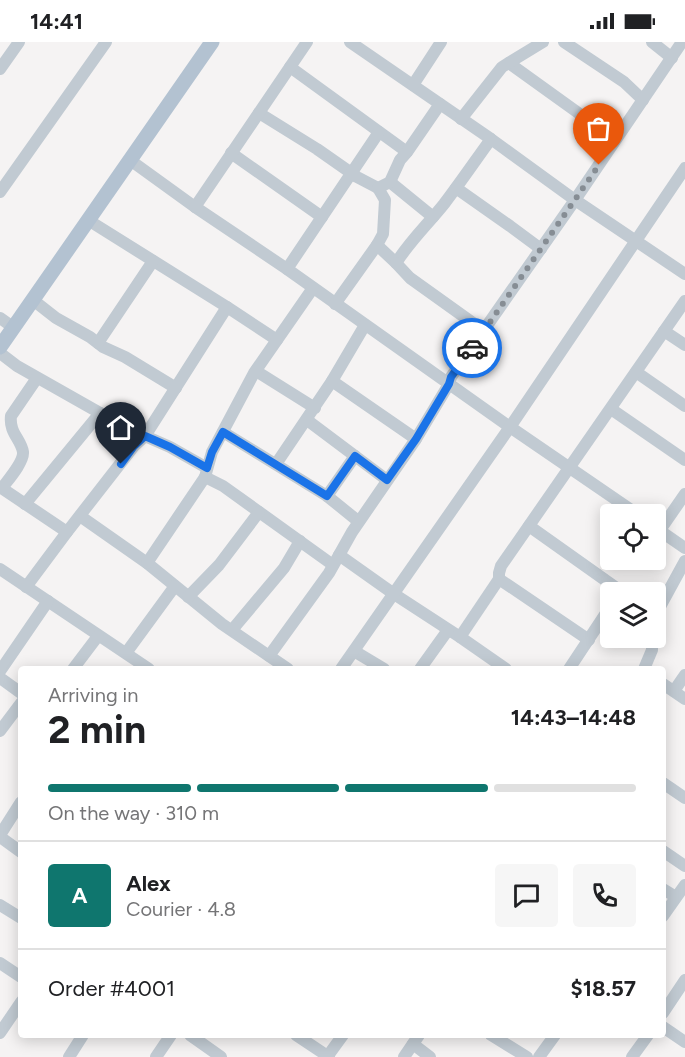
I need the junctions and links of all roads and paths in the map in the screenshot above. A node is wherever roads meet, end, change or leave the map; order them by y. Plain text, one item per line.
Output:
1 (3, 42) edge
2 (106, 42) edge
3 (212, 42) edge
4 (307, 42) edge
5 (350, 42) edge
6 (441, 42) edge
7 (564, 42) edge
8 (652, 42) edge
9 (682, 42) edge
10 (538, 43) edge
11 (17, 46) edge
12 (672, 58) junction
13 (509, 63) junction
14 (290, 67) junction
15 (0, 69) edge
16 (413, 85) junction
17 (643, 100) junction
18 (440, 104) junction
19 (259, 113) junction
20 (461, 119) junction
21 (378, 132) junction
22 (491, 139) junction
23 (614, 142) junction
24 (406, 152) junction
25 (231, 153) junction
26 (130, 160) junction
27 (351, 173) junction
28 (683, 175) edge
29 (384, 185) junction
30 (456, 188) junction
31 (0, 192) edge
32 (575, 200) junction
33 (195, 207) junction
34 (322, 217) junction
35 (433, 217) junction
36 (88, 220) junction
37 (635, 240) junction
38 (377, 245) junction
39 (541, 249) junction
40 (153, 261) junction
41 (396, 263) junction
42 (287, 269) junction
43 (685, 274) edge
44 (313, 288) junction
45 (33, 300) junction
46 (685, 301) edge
47 (335, 304) junction
48 (227, 307) junction
49 (0, 318) edge
50 (365, 326) junction
51 (14, 328) junction
52 (484, 331) junction
53 (664, 331) junction
54 (277, 340) junction
55 (98, 344) junction
56 (685, 345) edge
57 (0, 347) edge
58 (0, 353) edge
59 (256, 371) junction
60 (636, 372) junction
61 (37, 378) junction
62 (332, 381) junction
63 (449, 384) junction
64 (176, 388) junction
65 (685, 406) edge
66 (315, 408) junction
67 (611, 409) junction
68 (100, 413) junction
69 (307, 420) junction
70 (510, 427) junction
71 (223, 432) junction
72 (145, 436) junction
73 (416, 439) junction
74 (355, 456) junction
75 (685, 460) edge
76 (276, 464) junction
77 (570, 468) junction
78 (206, 472) junction
79 (387, 480) junction
80 (1, 488) edge
81 (685, 494) edge
82 (327, 496) junction
83 (25, 504) junction
84 (622, 504) edge
85 (259, 512) junction
86 (80, 516) junction
87 (666, 519) edge
88 (358, 521) junction
89 (529, 526) junction
90 (67, 532) junction
91 (666, 535) edge
92 (300, 541) junction
93 (685, 548) edge
94 (336, 560) junction
95 (685, 561) edge
96 (147, 563) junction
97 (0, 569) edge
98 (499, 579) junction
99 (607, 582) edge
100 (175, 586) junction
101 (26, 587) junction
102 (394, 594) junction
103 (666, 594) edge
104 (188, 597) junction
105 (48, 601) junction
106 (600, 623) edge
107 (232, 630) junction
108 (448, 630) junction
109 (98, 636) junction
110 (460, 637) junction
111 (589, 640) junction
112 (0, 646) edge
113 (652, 648) edge
114 (354, 651) junction
115 (126, 653) junction
116 (12, 654) junction
117 (269, 657) junction
118 (75, 666) edge
119 (145, 666) edge
120 (283, 666) edge
121 (343, 666) edge
122 (379, 666) edge
123 (422, 666) edge
124 (502, 666) edge
125 (571, 666) edge
126 (645, 666) edge
127 (0, 671) edge
128 (685, 675) edge
129 (0, 678) edge
130 (669, 688) edge
131 (18, 691) edge
132 (685, 699) edge
133 (18, 707) edge
134 (0, 731) edge
135 (666, 785) edge
136 (685, 798) edge
137 (18, 807) edge
138 (0, 836) edge
139 (18, 850) edge
140 (666, 853) edge
141 (685, 866) edge
142 (685, 885) edge
143 (666, 891) edge
144 (676, 897) junction
145 (0, 905) edge
146 (666, 912) edge
147 (18, 916) edge
148 (0, 963) edge
149 (18, 975) edge
150 (685, 980) edge
151 (18, 1006) edge
152 (666, 1008) edge
153 (1, 1028) edge
154 (666, 1029) edge
155 (81, 1038) edge
156 (169, 1038) edge
157 (194, 1038) edge
158 (300, 1038) edge
159 (341, 1038) edge
160 (496, 1038) edge
161 (553, 1038) edge
162 (646, 1038) edge
163 (416, 1040) edge
164 (685, 1042) edge
165 (69, 1057) edge
166 (156, 1057) edge
167 (222, 1057) edge
168 (328, 1057) edge
169 (404, 1057) edge
170 (430, 1057) edge
171 (526, 1057) edge
172 (539, 1057) edge
173 (632, 1057) edge

1 - 11 street
2 - 31 street
3 - 26 main road
4 - 14 street
5 - 16 street
6 - 16 street
7 - 17 street
8 - 12 street
9 - 12 street
10 - 13 street
11 - 15 street
12 - 17 street
13 - 20 street
13 - 23 street
14 - 19 street
14 - 21 street
16 - 18 street
17 - 23 street
18 - 20 street
18 - 24 street
19 - 25 street
19 - 27 street
20 - 22 street
21 - 24 street
21 - 27 street
22 - 30 street
22 - 32 street
23 - 32 street
24 - 29 street
25 - 33 street
25 - 34 street
26 - 33 street
26 - 36 main road
27 - 29 street
27 - 34 street
28 - 37 street
29 - 35 street
29 - 38 street
30 - 35 street
30 - 39 street
32 - 37 street
32 - 39 street
33 - 42 street
34 - 42 street
35 - 41 street
36 - 40 street
36 - 45 main road
37 - 43 street
37 - 70 street
38 - 41 street
38 - 47 street
39 - 52 street
40 - 48 street
40 - 55 street
41 - 52 street
42 - 44 street
44 - 47 street
44 - 54 street
45 - 51 main road
45 - 55 street
46 - 53 street
47 - 50 street
48 - 54 street
48 - 64 street
49 - 51 street
50 - 62 street
50 - 63 street
51 - 57 main road
52 - 63 street
53 - 56 street
53 - 60 street
54 - 59 street
55 - 64 street
58 - 61 street
59 - 66 street
59 - 71 street
60 - 65 street
60 - 67 street
61 - 68 street
61 - 80 street
62 - 66 street
62 - 73 street
63 - 70 street
63 - 73 street
64 - 72 street
66 - 69 street
67 - 75 street
67 - 77 street
68 - 72 street
68 - 83 street
69 - 74 street
69 - 76 street
70 - 77 street
70 - 102 street
71 - 76 street
71 - 78 street
72 - 78 street
72 - 86 street
73 - 79 street
74 - 79 street
74 - 82 street
76 - 82 street
77 - 84 street
77 - 89 street
78 - 85 street
78 - 96 street
79 - 88 street
80 - 83 street
81 - 87 street
82 - 88 street
83 - 90 street
85 - 92 street
85 - 104 street
86 - 90 street
86 - 96 street
88 - 94 street
89 - 98 street
89 - 99 street
90 - 101 street
91 - 93 street
92 - 94 street
92 - 107 street
94 - 102 street
94 - 117 street
95 - 103 street
96 - 100 street
97 - 101 street
98 - 110 street
98 - 111 street
100 - 104 street
100 - 115 street
101 - 105 street
102 - 108 street
102 - 114 street
104 - 107 street
105 - 109 street
105 - 116 street
106 - 111 street
107 - 117 street
108 - 110 street
108 - 123 street
109 - 115 street
109 - 118 street
110 - 124 street
111 - 125 street
112 - 116 street
113 - 126 street
114 - 121 street
114 - 122 street
115 - 119 street
116 - 127 street
117 - 120 street
128 - 130 street
129 - 131 street
130 - 132 street
133 - 134 street
135 - 136 street
137 - 138 street
138 - 139 street
140 - 141 street
142 - 144 street
143 - 144 street
144 - 146 street
145 - 147 street
148 - 149 street
150 - 152 street
151 - 153 street
154 - 164 street
155 - 165 street
156 - 166 street
157 - 167 street
158 - 168 street
159 - 168 street
160 - 171 street
161 - 172 street
162 - 173 street
163 - 169 street
163 - 170 street

